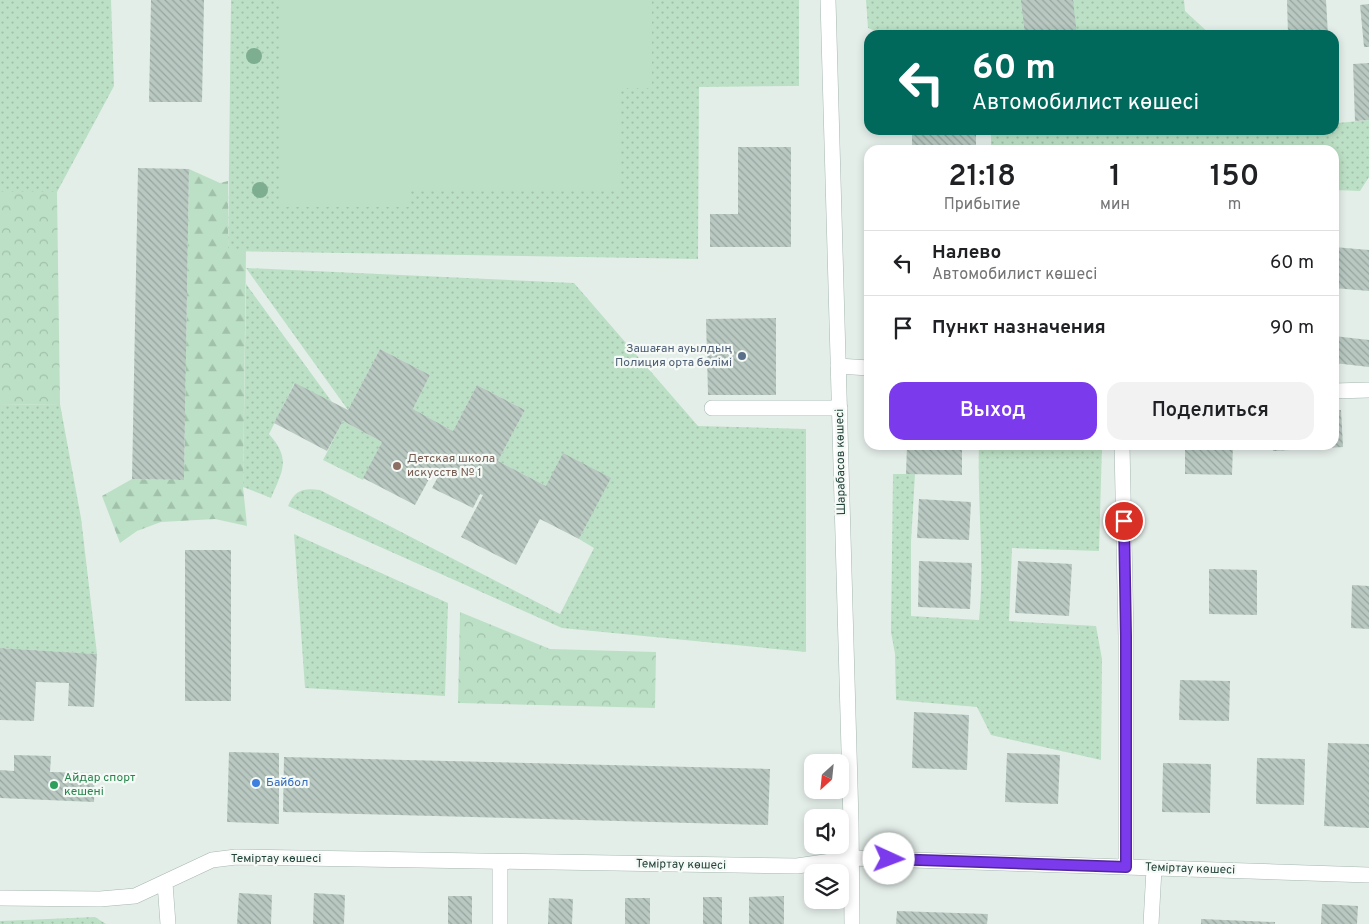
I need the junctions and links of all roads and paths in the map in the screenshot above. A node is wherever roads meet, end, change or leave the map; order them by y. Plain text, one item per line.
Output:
1 (828, 0) edge
2 (838, 366) junction
3 (864, 368) edge
4 (1369, 390) edge
5 (1339, 391) edge
6 (712, 408) dead end
7 (840, 408) junction
8 (1122, 450) edge
9 (852, 858) junction
10 (500, 862) junction
11 (1126, 867) junction
12 (1154, 868) junction
13 (1369, 875) edge
14 (165, 883) junction
15 (0, 898) edge
16 (168, 924) edge
17 (500, 924) edge
18 (852, 924) edge
19 (1151, 924) edge

1 - 2 street, Шарабасов көшесі
2 - 3 street
2 - 7 street, Шарабасов көшесі
4 - 5 street
6 - 7 street
7 - 9 street, Шарабасов көшесі
8 - 11 street
9 - 10 street, Теміртау көшесі
9 - 11 street, Теміртау көшесі
9 - 18 street, Шарабасов көшесі
10 - 14 street, Теміртау көшесі
10 - 17 street
11 - 12 street, Теміртау көшесі
12 - 13 street, Теміртау көшесі
12 - 19 street
14 - 15 street, Теміртау көшесі
14 - 16 street

